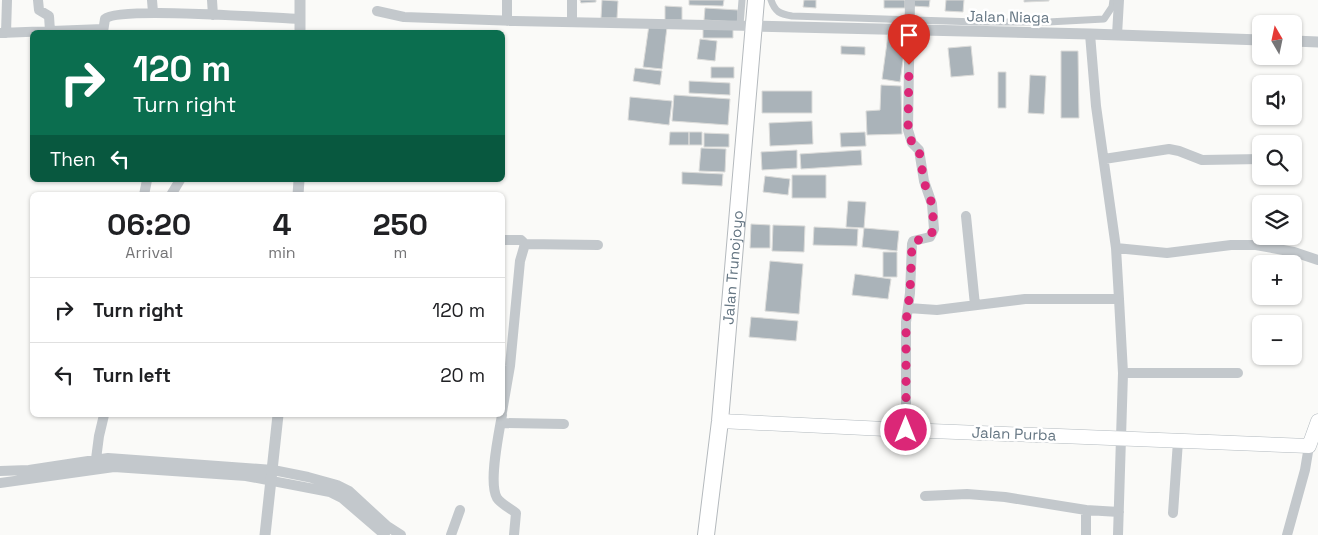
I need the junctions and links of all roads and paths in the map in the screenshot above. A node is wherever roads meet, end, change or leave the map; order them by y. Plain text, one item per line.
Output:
1 (7, 0) edge
2 (38, 0) edge
3 (152, 0) edge
4 (212, 0) edge
5 (300, 0) edge
6 (507, 0) edge
7 (572, 0) edge
8 (742, 0) edge
9 (756, 0) edge
10 (771, 0) edge
11 (910, 0) edge
12 (1113, 0) edge
13 (1120, 0) edge
14 (153, 12) junction
15 (378, 12) dead end
16 (214, 15) junction
17 (299, 19) junction
18 (507, 21) junction
19 (572, 22) junction
20 (911, 25) junction
21 (747, 26) junction
22 (50, 30) edge
23 (103, 30) edge
24 (300, 30) edge
25 (30, 32) edge
26 (3, 33) edge
27 (1090, 34) junction
28 (1117, 34) junction
29 (1252, 40) edge
30 (1302, 41) edge
31 (1318, 42) edge
32 (1104, 159) junction
33 (1252, 159) edge
34 (966, 216) dead end
35 (505, 240) edge
36 (525, 244) junction
37 (598, 245) dead end
38 (1116, 248) junction
39 (1318, 260) edge
40 (1119, 299) junction
41 (975, 305) junction
42 (908, 308) junction
43 (506, 365) edge
44 (1123, 372) junction
45 (1238, 373) dead end
46 (505, 378) edge
47 (104, 417) edge
48 (278, 417) edge
49 (502, 417) edge
50 (1318, 420) edge
51 (720, 421) junction
52 (564, 424) dead end
53 (906, 430) junction
54 (1121, 439) junction
55 (1178, 441) junction
56 (1309, 446) junction
57 (96, 459) junction
58 (132, 464) junction
59 (0, 472) edge
60 (29, 474) junction
61 (272, 474) junction
62 (0, 483) edge
63 (924, 496) dead end
64 (460, 510) dead end
65 (1086, 510) junction
66 (1119, 512) junction
67 (1173, 513) dead end
68 (389, 534) edge
69 (266, 535) edge
70 (451, 535) edge
71 (514, 535) edge
72 (706, 535) edge
73 (1086, 535) edge
74 (1118, 535) edge
75 (1287, 535) edge

1 - 26 street
2 - 22 street
3 - 14 street
4 - 16 street
5 - 17 street
6 - 18 street
7 - 19 street
8 - 21 street
9 - 21 highway, Jalan Trunojoyo
10 - 20 street
11 - 20 street
12 - 20 street
13 - 28 street
14 - 16 street
14 - 23 street
15 - 18 street
16 - 17 street
17 - 24 street
18 - 19 street
19 - 21 street
20 - 21 street, Jalan Niaga
20 - 27 street, Jalan Niaga
20 - 42 street
21 - 51 highway, Jalan Trunojoyo
25 - 26 street
27 - 28 street, Jalan Niaga
27 - 32 street
28 - 29 street, Jalan Niaga
30 - 31 street
32 - 33 street
32 - 38 street
34 - 41 street
35 - 36 street
36 - 37 street
36 - 43 street
38 - 39 street
38 - 40 street
40 - 41 street
40 - 44 street
41 - 42 street
42 - 53 street
43 - 46 street
44 - 45 street
44 - 54 street
47 - 57 street
48 - 61 street
49 - 52 street
49 - 71 street
50 - 56 main road
51 - 53 main road, Jalan Purba
51 - 72 highway, Jalan Trunojoyo
53 - 54 main road, Jalan Purba
54 - 55 main road, Jalan Purba
54 - 66 street
55 - 56 main road, Jalan Purba
55 - 67 street
56 - 75 street
57 - 58 street
57 - 60 street
58 - 60 street
58 - 61 street
59 - 60 street
60 - 62 street
61 - 68 street
61 - 68 street
61 - 69 street
63 - 65 street
64 - 70 street
65 - 66 street
65 - 73 street
66 - 74 street

